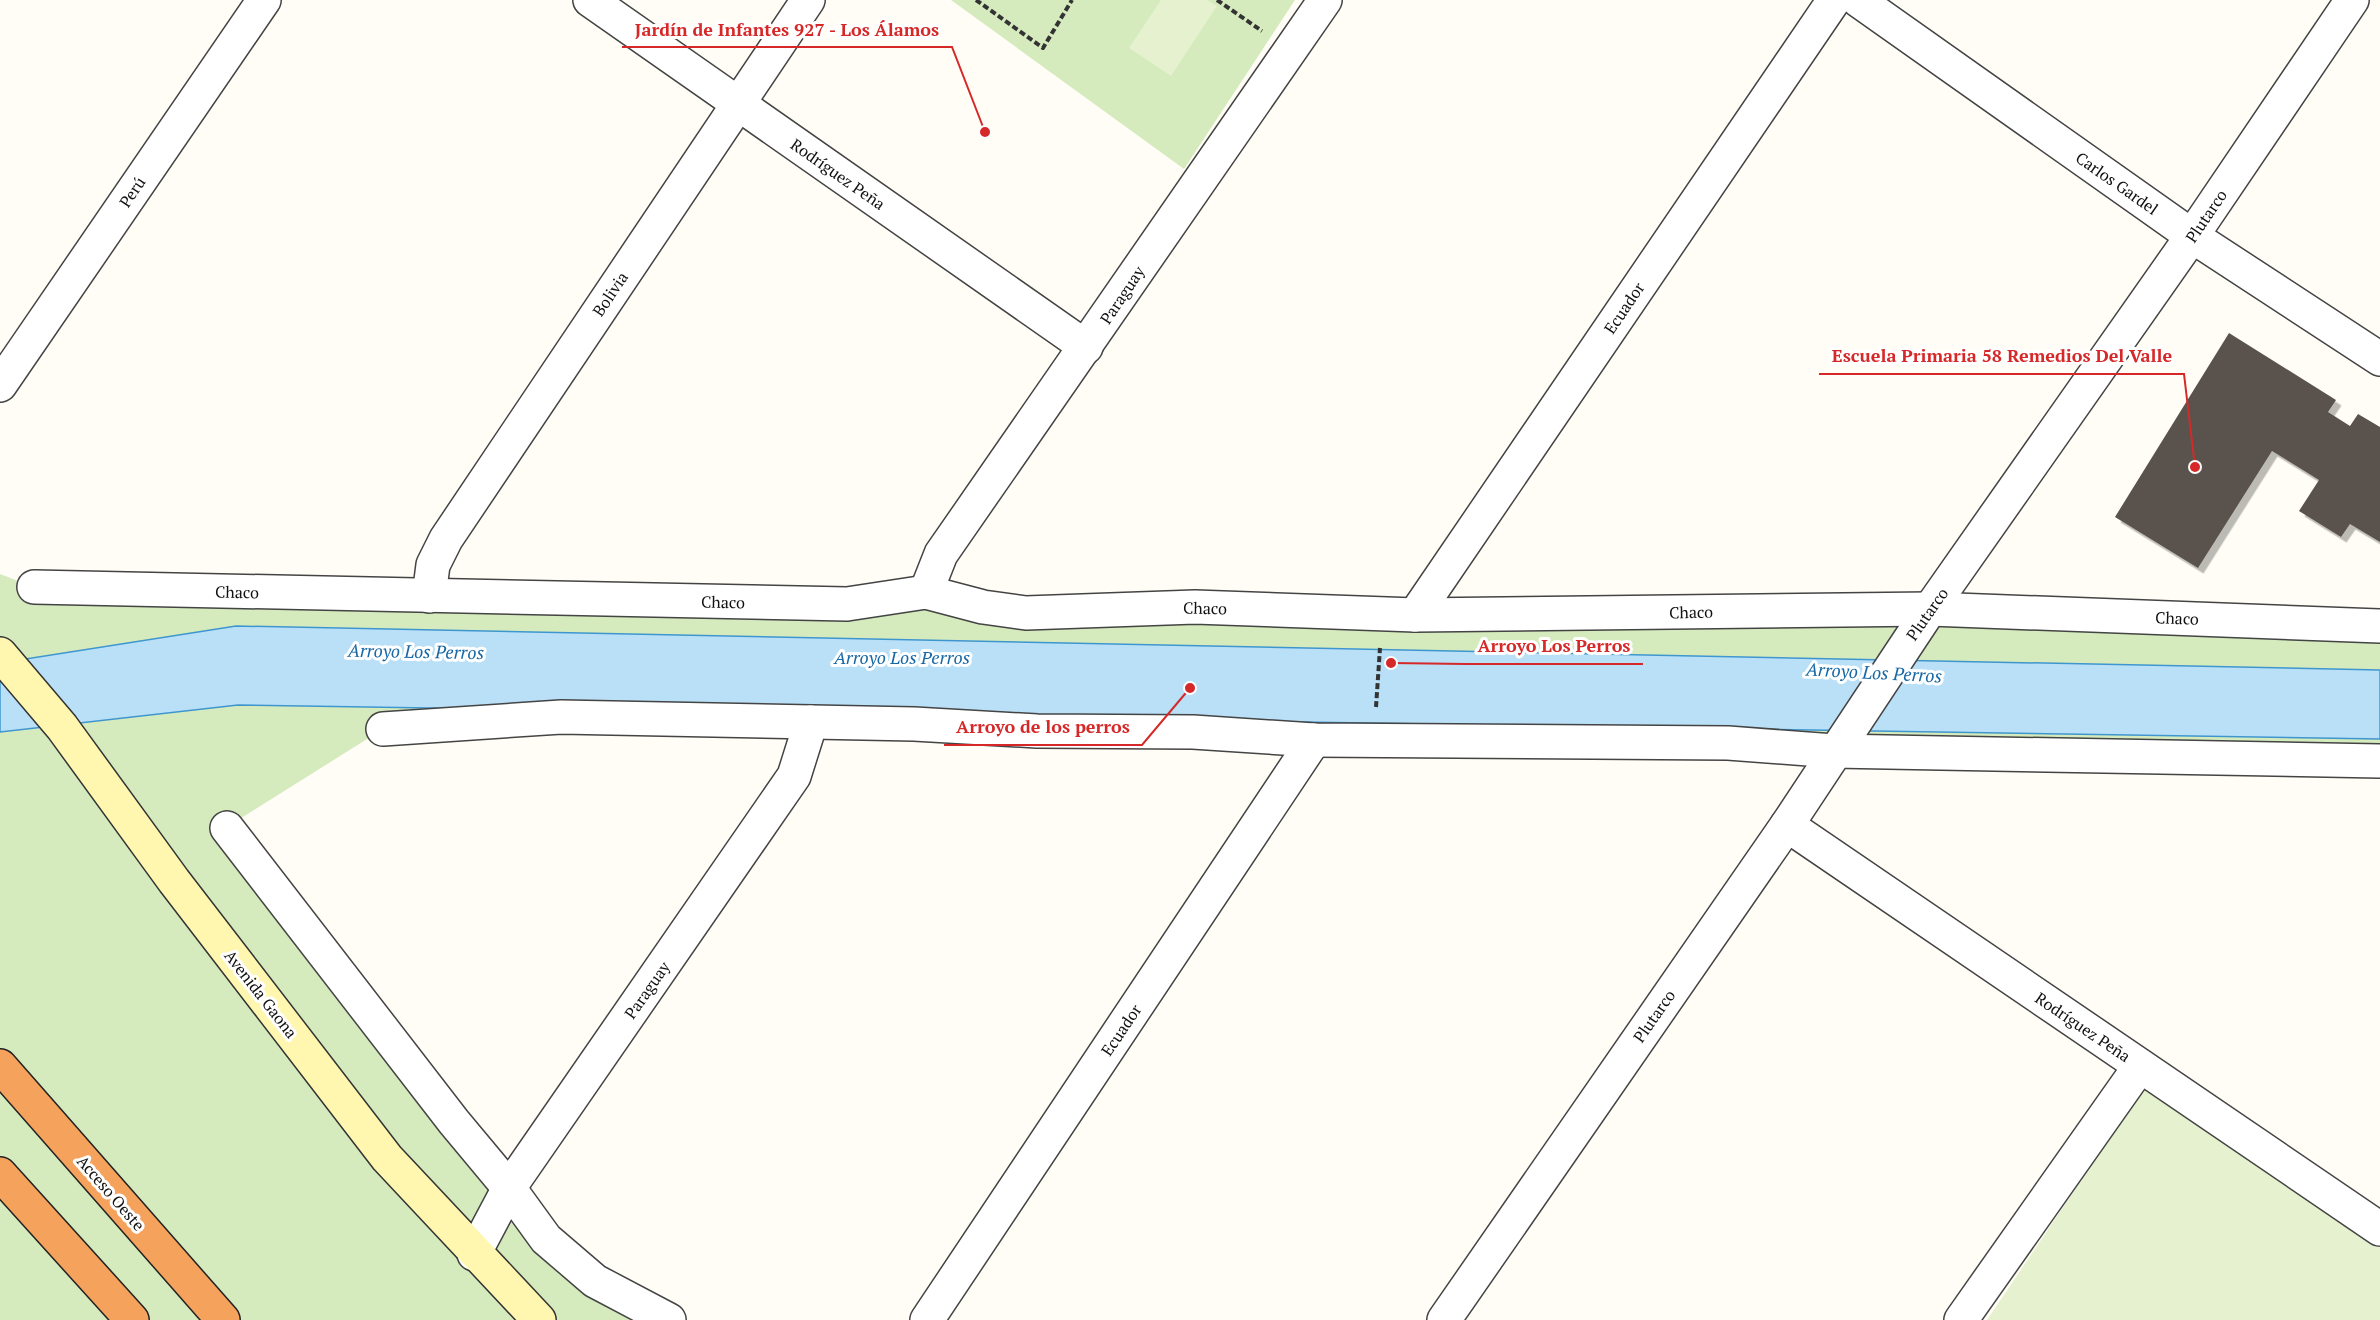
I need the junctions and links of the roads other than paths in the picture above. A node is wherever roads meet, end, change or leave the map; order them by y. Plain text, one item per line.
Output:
1 (264, 0) edge
2 (590, 0) edge
3 (808, 0) edge
4 (1324, 0) edge
5 (1834, 0) edge
6 (1858, 0) edge
7 (2352, 0) edge
8 (737, 103) junction
9 (2192, 236) junction
10 (1086, 347) junction
11 (2380, 358) edge
12 (0, 385) edge
13 (34, 586) dead end
14 (926, 592) junction
15 (429, 597) junction
16 (1930, 609) junction
17 (1415, 615) junction
18 (2380, 626) edge
19 (0, 654) edge
20 (811, 722) junction
21 (383, 729) dead end
22 (1843, 739) junction
23 (1314, 740) junction
24 (2380, 761) edge
25 (1787, 825) junction
26 (227, 828) dead end
27 (0, 1066) edge
28 (2140, 1066) junction
29 (0, 1174) edge
30 (509, 1188) junction
31 (2380, 1228) edge
32 (474, 1254) junction
33 (132, 1320) edge
34 (223, 1320) edge
35 (539, 1320) edge
36 (669, 1320) edge
37 (927, 1320) edge
38 (1444, 1320) edge
39 (1961, 1320) edge

1 - 12 street, Perú
2 - 8 street, Rodríguez Peña
3 - 8 street, Bolivia
4 - 10 street, Paraguay
5 - 17 street, Ecuador
6 - 9 street, Carlos Gardel
7 - 9 street, Plutarco
8 - 10 street, Rodríguez Peña
8 - 15 street, Bolivia
9 - 11 street, Carlos Gardel
9 - 16 street, Plutarco
10 - 14 street, Paraguay
13 - 15 street, Chaco
14 - 15 street, Chaco
14 - 17 street, Chaco
16 - 17 street, Chaco
16 - 18 street, Chaco
16 - 22 street, Plutarco
19 - 32 street, Avenida Gaona
20 - 21 street
20 - 23 street
20 - 30 street, Paraguay
22 - 23 street
22 - 24 street
22 - 25 street, Plutarco
23 - 37 street, Ecuador
25 - 28 street, Rodríguez Peña
25 - 38 street, Plutarco
26 - 30 street
27 - 34 highway, Acceso Oeste
28 - 31 street, Rodríguez Peña
28 - 39 street
29 - 33 highway
30 - 32 street, Paraguay
30 - 36 street
32 - 35 street, Avenida Gaona

